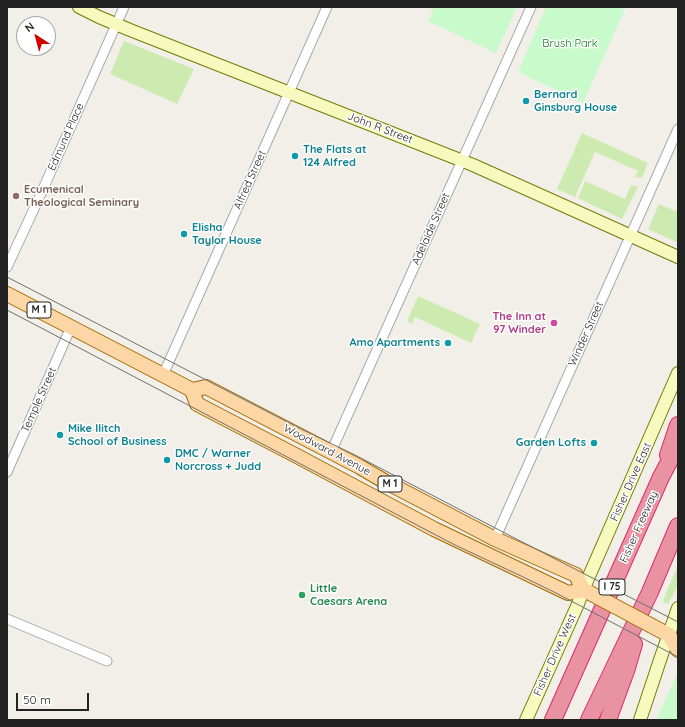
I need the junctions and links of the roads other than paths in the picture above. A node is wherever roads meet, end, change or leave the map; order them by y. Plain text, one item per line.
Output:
1 (79, 7) edge
2 (124, 7) edge
3 (327, 7) edge
4 (531, 7) edge
5 (116, 24) junction
6 (289, 92) junction
7 (678, 129) edge
8 (462, 161) junction
9 (630, 236) junction
10 (678, 257) edge
11 (7, 267) edge
12 (7, 294) edge
13 (71, 327) junction
14 (678, 373) edge
15 (163, 375) junction
16 (192, 390) junction
17 (678, 425) edge
18 (678, 445) edge
19 (331, 452) junction
20 (7, 472) edge
21 (661, 477) junction
22 (678, 526) edge
23 (494, 539) junction
24 (586, 592) junction
25 (650, 592) junction
26 (678, 608) edge
27 (7, 619) edge
28 (673, 634) edge
29 (678, 650) edge
30 (107, 661) dead end
31 (526, 720) edge
32 (553, 720) edge
33 (590, 720) edge
34 (608, 720) edge
35 (640, 720) edge

1 - 5 street, John R Street
2 - 5 street, Edmund Place
3 - 6 street, Alfred Street
4 - 8 street, Adelaide Street
5 - 6 street, John R Street
5 - 11 street, Edmund Place
6 - 8 street, John R Street
6 - 15 street, Alfred Street
7 - 9 street, Winder Street
8 - 9 street, John R Street
8 - 19 street, Adelaide Street
9 - 10 street, John R Street
9 - 23 street, Winder Street
12 - 13 main road, Woodward Avenue / M 1
13 - 15 main road, Woodward Avenue / M 1
13 - 20 street, Temple Street
14 - 24 street, Fisher Drive East
15 - 16 main road, Woodward Avenue / M 1
16 - 19 main road, Woodward Avenue / M 1
16 - 24 main road, Woodward Avenue / M 1
17 - 21 highway, I 75
18 - 21 highway, Fisher Freeway
19 - 23 main road, Woodward Avenue / M 1
21 - 32 highway, Fisher Freeway / I 75
22 - 25 highway
23 - 24 main road, Woodward Avenue / M 1
24 - 28 main road, bridge
24 - 31 street, Fisher Drive West
25 - 33 highway
25 - 34 highway
26 - 28 street
27 - 30 street
28 - 29 main road
28 - 35 street

